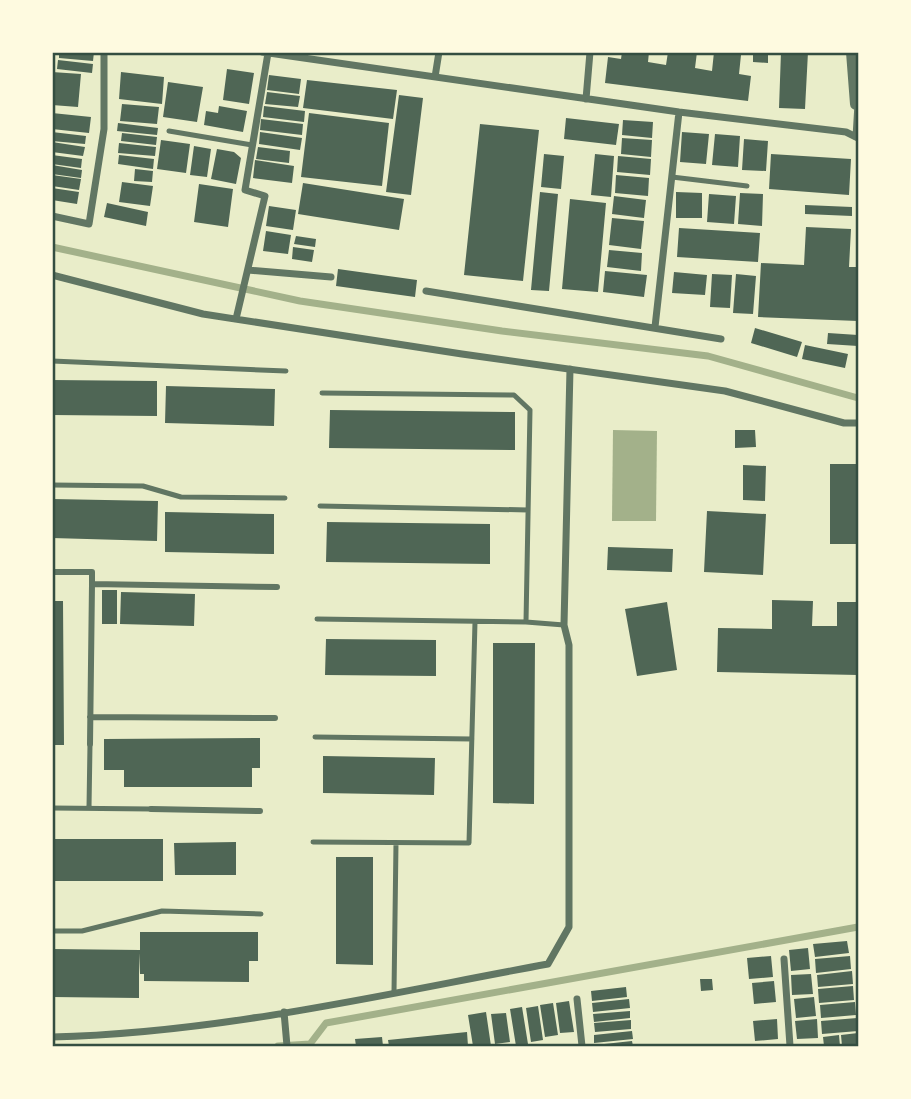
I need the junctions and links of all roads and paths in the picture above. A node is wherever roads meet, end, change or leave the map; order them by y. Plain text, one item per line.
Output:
1 (104, 52) edge
2 (262, 52) edge
3 (439, 52) edge
4 (590, 52) edge
5 (268, 53) edge
6 (854, 58) edge
7 (435, 77) junction
8 (586, 99) junction
9 (857, 104) edge
10 (679, 112) junction
11 (169, 131) dead end
12 (857, 137) edge
13 (252, 145) junction
14 (672, 177) junction
15 (747, 187) dead end
16 (52, 216) edge
17 (248, 270) junction
18 (52, 275) edge
19 (331, 277) dead end
20 (426, 291) dead end
21 (236, 319) junction
22 (655, 327) junction
23 (721, 339) dead end
24 (52, 361) edge
25 (570, 369) junction
26 (286, 371) dead end
27 (322, 393) dead end
28 (859, 423) edge
29 (52, 485) edge
30 (285, 498) dead end
31 (320, 506) dead end
32 (528, 510) junction
33 (52, 572) edge
34 (92, 584) junction
35 (277, 587) dead end
36 (317, 619) dead end
37 (475, 622) junction
38 (526, 622) junction
39 (564, 625) junction
40 (90, 717) junction
41 (275, 718) dead end
42 (315, 737) dead end
43 (472, 739) junction
44 (90, 744) joint
45 (52, 808) edge
46 (89, 808) junction
47 (151, 809) joint
48 (260, 811) dead end
49 (313, 842) dead end
50 (396, 843) junction
51 (261, 914) dead end
52 (52, 931) edge
53 (784, 959) dead end
54 (394, 992) junction
55 (577, 999) dead end
56 (284, 1012) junction
57 (52, 1037) edge
58 (288, 1046) edge
59 (582, 1046) edge
60 (790, 1046) edge

1 - 16 street
2 - 5 street
3 - 7 street
4 - 8 street
5 - 7 street
5 - 13 street
6 - 9 street
7 - 8 street
8 - 10 street
9 - 12 street
10 - 12 street
10 - 14 street
11 - 13 lane
13 - 17 street
14 - 15 lane
14 - 22 street
17 - 19 street
17 - 21 street
18 - 21 street
20 - 22 street
21 - 25 street
22 - 23 street
24 - 26 lane
25 - 28 street
25 - 39 street
27 - 32 lane
29 - 30 lane
31 - 32 lane
32 - 38 lane
33 - 34 street
34 - 35 street
34 - 40 street
36 - 37 lane
37 - 38 lane
37 - 43 lane
38 - 39 lane
39 - 54 street
40 - 41 street
40 - 44 street
42 - 43 lane
43 - 50 lane
44 - 46 lane
45 - 46 lane
46 - 47 lane
47 - 48 street
49 - 50 lane
50 - 54 lane
51 - 52 lane
53 - 60 street
54 - 56 street
55 - 59 street
56 - 57 street
56 - 58 street

